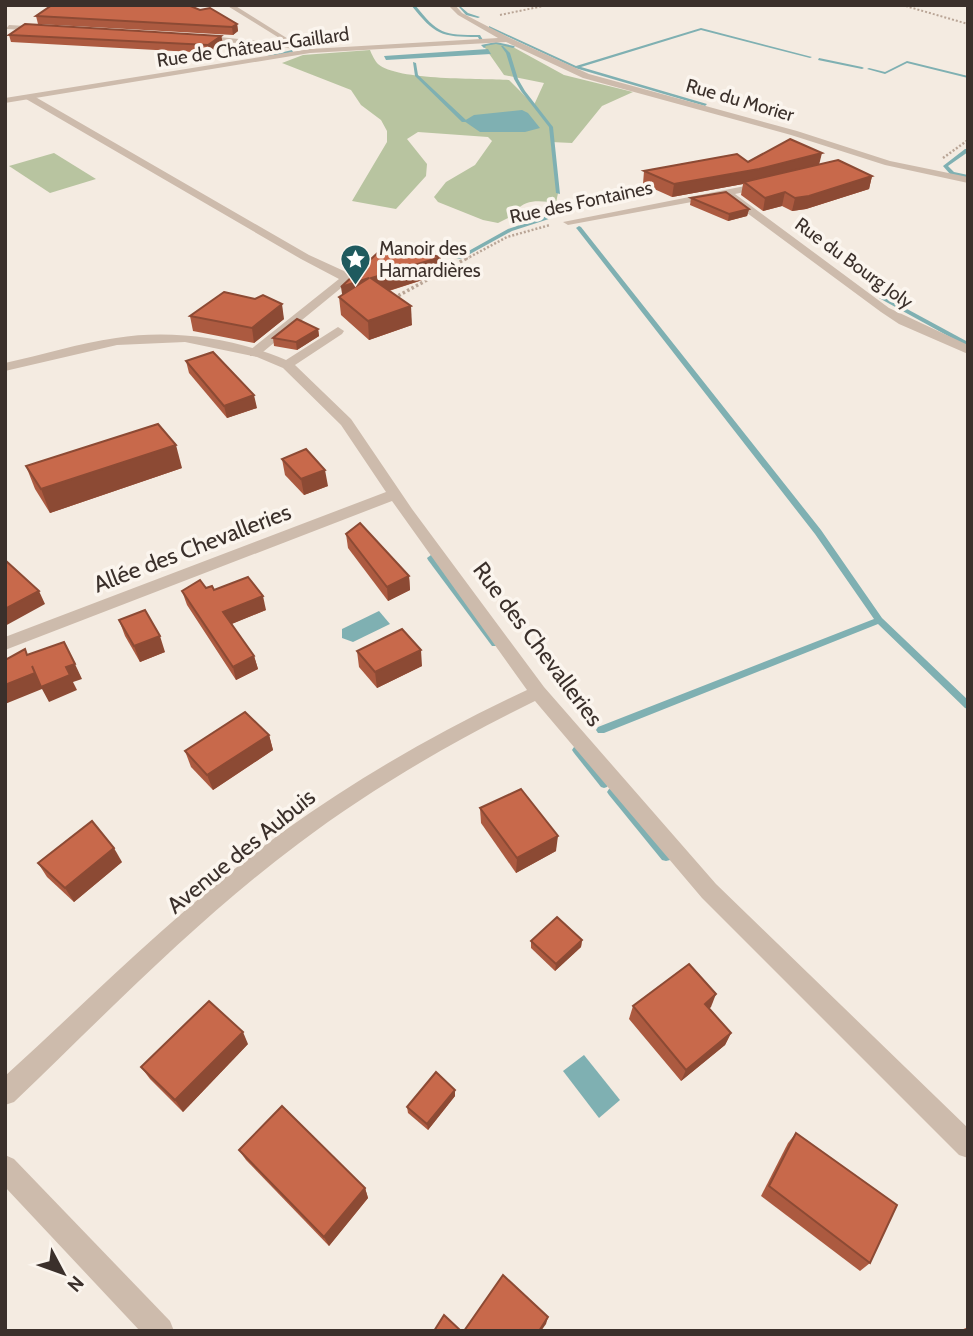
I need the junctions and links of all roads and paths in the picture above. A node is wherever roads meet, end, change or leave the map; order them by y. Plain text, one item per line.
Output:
1 (229, 5) edge
2 (451, 5) edge
3 (548, 5) edge
4 (902, 5) edge
5 (471, 21) junction
6 (968, 24) edge
7 (9, 27) dead end
8 (52, 29) edge
9 (184, 36) edge
10 (507, 40) junction
11 (307, 50) junction
12 (29, 97) junction
13 (5, 101) edge
14 (870, 158) junction
15 (845, 164) edge
16 (782, 180) edge
17 (968, 180) edge
18 (726, 192) junction
19 (568, 222) joint
20 (387, 302) edge
21 (338, 331) dead end
22 (968, 350) edge
23 (254, 353) junction
24 (287, 365) junction
25 (5, 367) edge
26 (395, 494) junction
27 (5, 644) edge
28 (538, 692) junction
29 (5, 1093) edge
30 (968, 1146) edge
31 (5, 1168) edge
32 (160, 1331) edge

1 - 11 street
2 - 5 street, Rue du Morier
3 - 5 path
4 - 6 path
5 - 10 street, Rue du Morier
7 - 8 street
9 - 11 street
10 - 11 street, Rue de Château-Gaillard
10 - 14 street, Rue du Morier
11 - 12 street, Rue de Château-Gaillard
12 - 13 street, Rue de Château-Gaillard
12 - 23 street
14 - 15 street
14 - 17 street, Rue du Morier
16 - 18 street, Rue des Fontaines
18 - 19 street, Rue des Fontaines
18 - 22 street, Rue du Bourg Joly
19 - 20 path, Rue des Fontaines
21 - 24 street
23 - 24 street, Rue des Chevalleries
23 - 25 street, Rue des Chevalleries
24 - 26 street, Rue des Chevalleries
26 - 27 street, Allée des Chevalleries
26 - 28 street, Rue des Chevalleries
28 - 29 street, Avenue des Aubuis
28 - 30 street, Rue des Chevalleries
31 - 32 street

